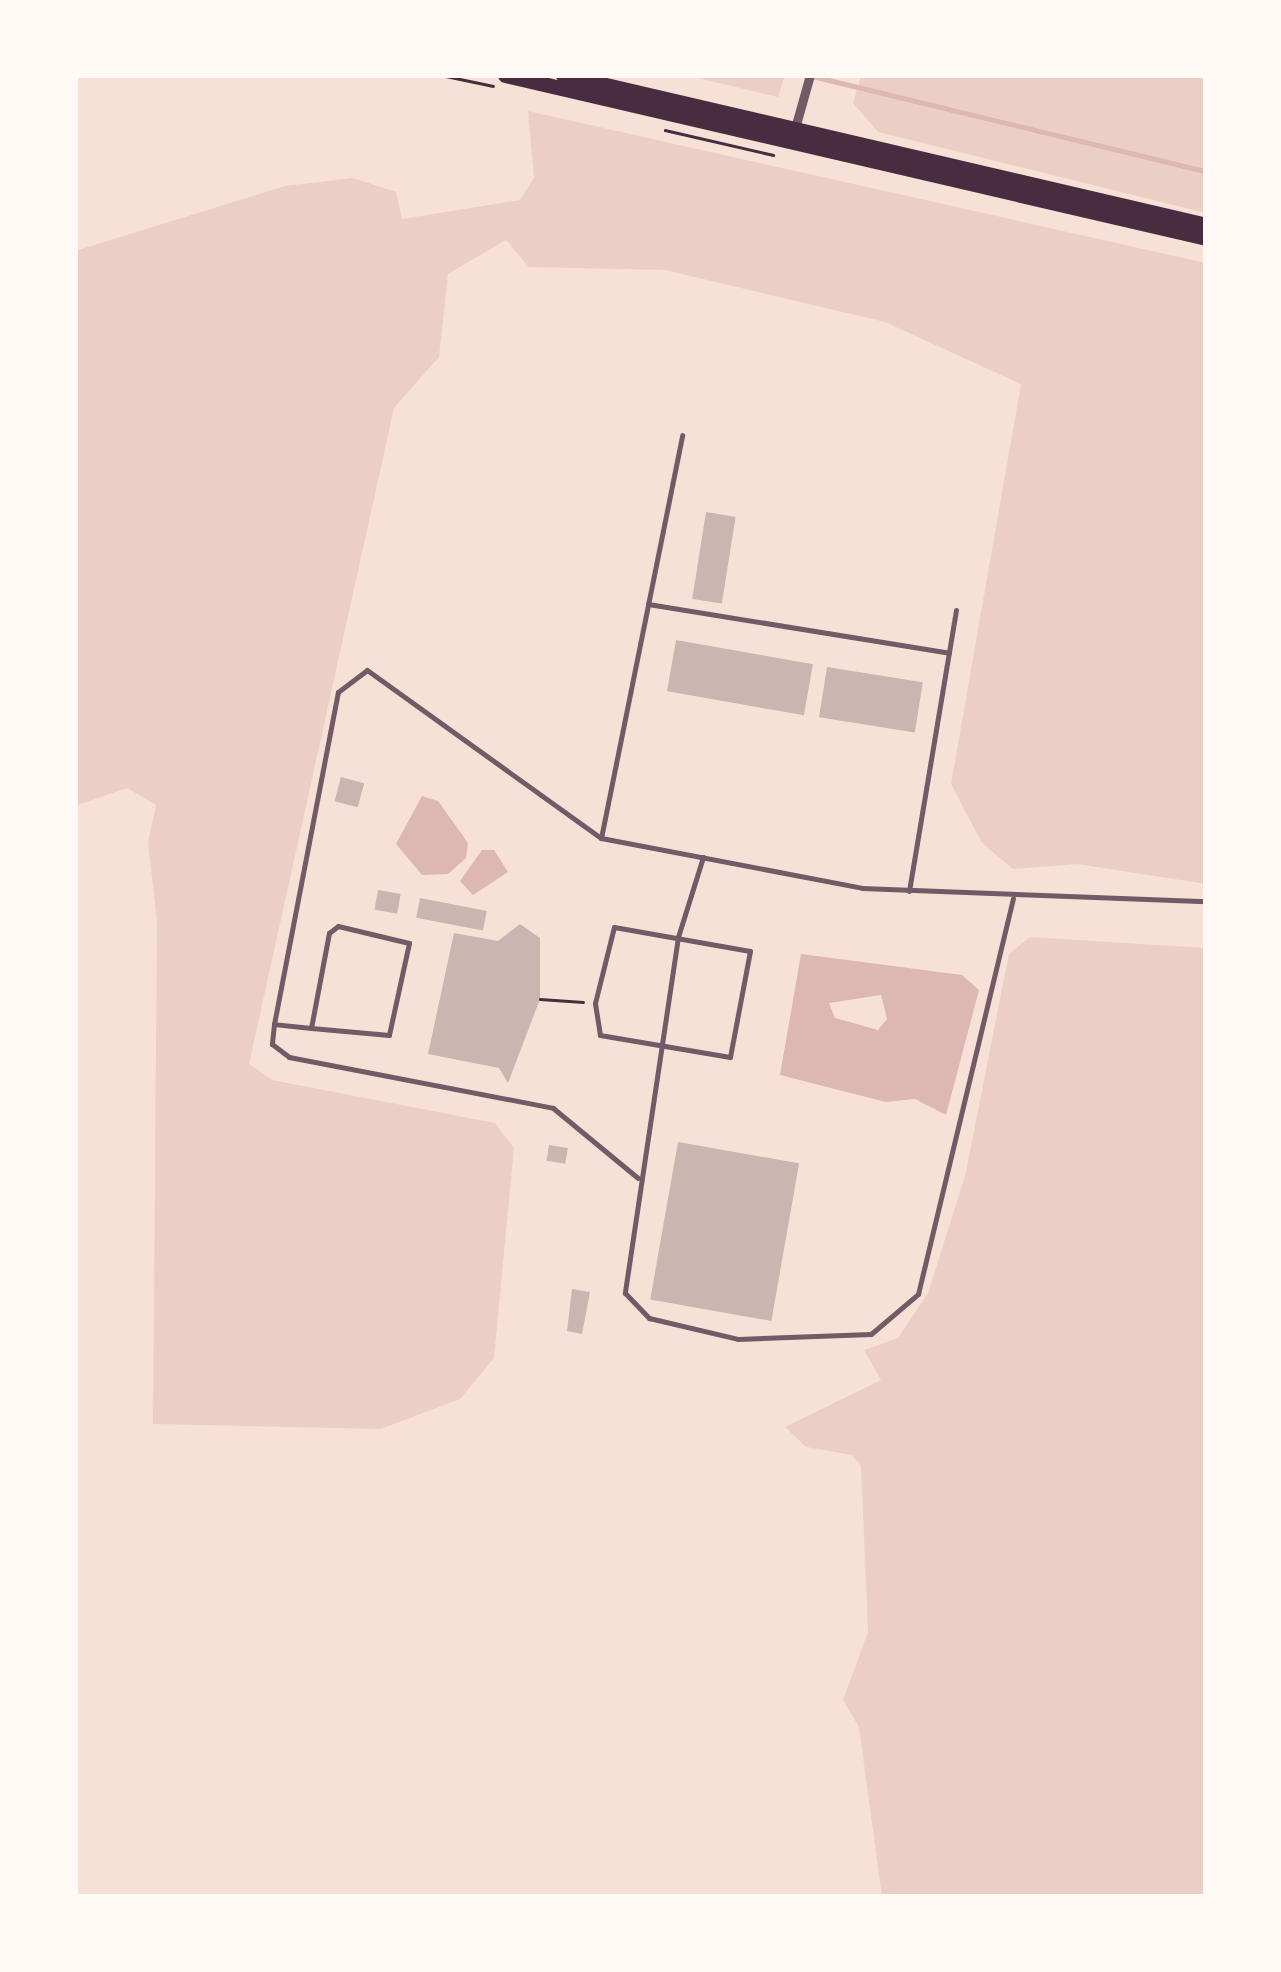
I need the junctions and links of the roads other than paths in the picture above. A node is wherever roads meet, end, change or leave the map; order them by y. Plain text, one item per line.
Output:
1 (504, 75) edge
2 (563, 75) edge
3 (810, 75) edge
4 (796, 128) junction
5 (1206, 225) edge
6 (1206, 238) edge
7 (682, 434) dead end
8 (648, 604) junction
9 (956, 610) dead end
10 (950, 653) junction
11 (601, 838) junction
12 (703, 857) junction
13 (909, 891) junction
14 (1012, 898) junction
15 (1206, 901) edge
16 (678, 937) junction
17 (274, 1024) junction
18 (311, 1028) junction
19 (658, 1051) junction
20 (639, 1179) junction

1 - 6 main road
2 - 4 main road
3 - 4 street
4 - 5 main road
7 - 8 lane
8 - 10 lane
8 - 11 lane
9 - 10 lane
10 - 13 lane
11 - 12 lane
11 - 17 lane
12 - 13 lane
12 - 16 lane
13 - 14 lane
14 - 15 lane
14 - 20 lane
16 - 19 lane
16 - 19 lane
16 - 19 lane
17 - 18 lane
17 - 20 lane
18 - 18 lane
19 - 20 lane

